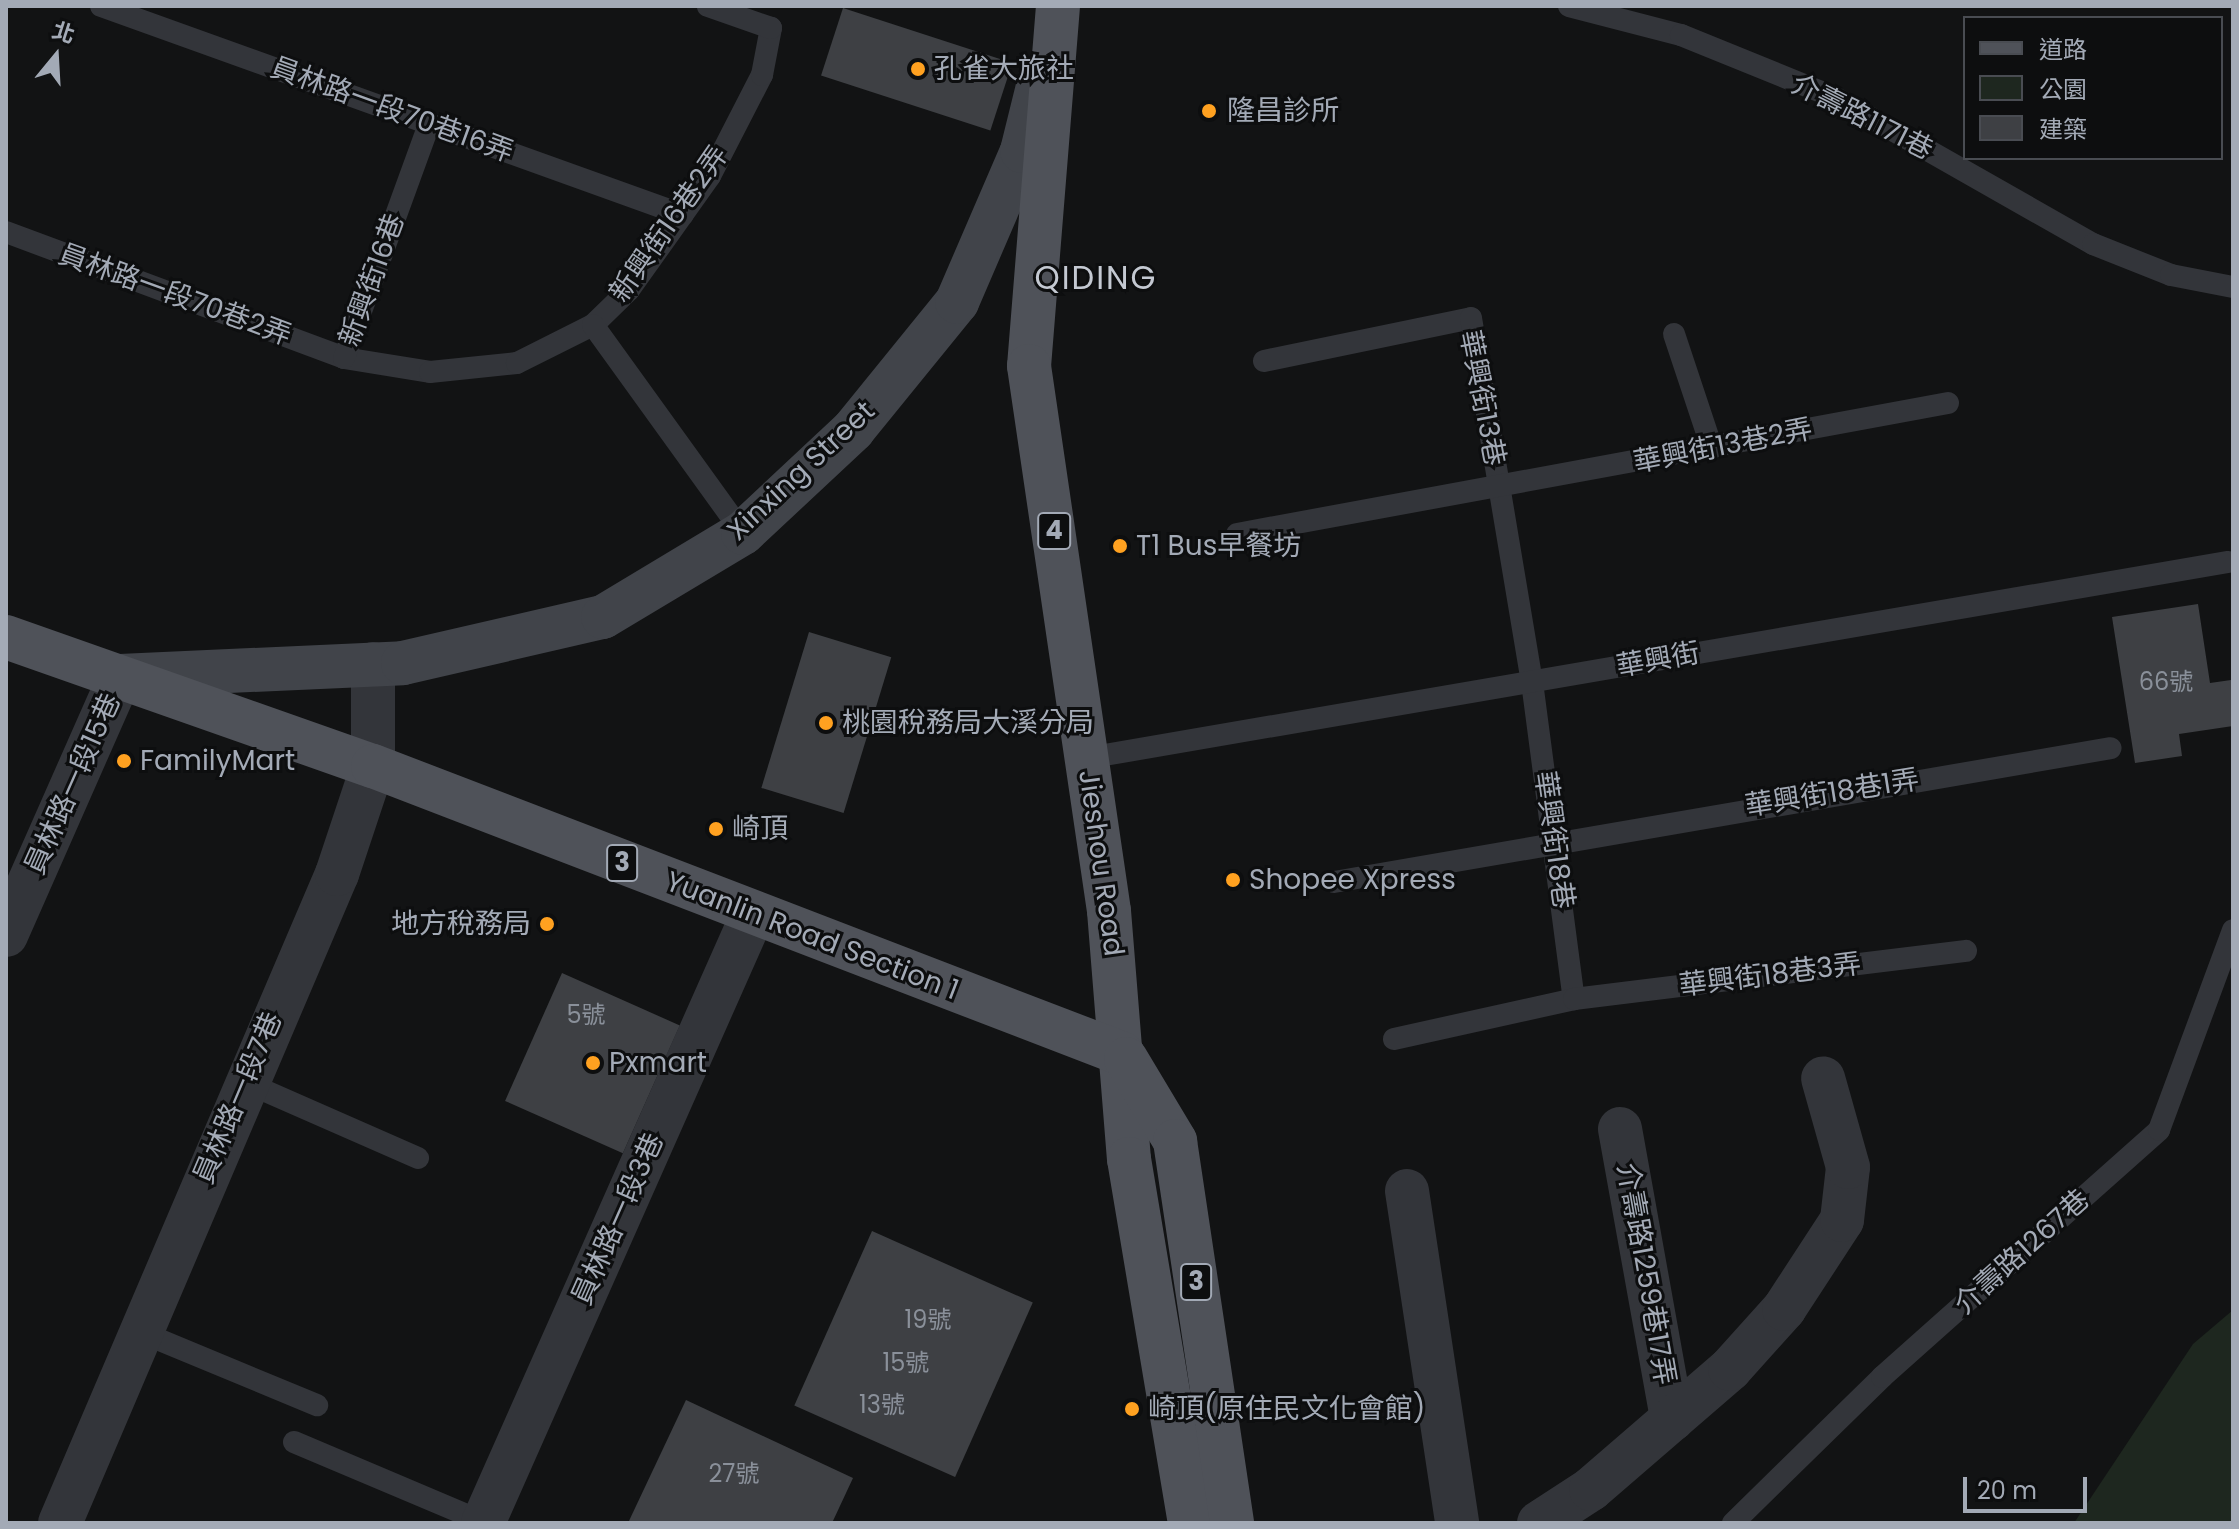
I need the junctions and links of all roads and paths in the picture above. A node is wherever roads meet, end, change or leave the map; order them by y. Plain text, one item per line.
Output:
1 (101, 6) edge
2 (708, 6) edge
3 (1058, 6) edge
4 (1569, 6) edge
5 (429, 124) junction
6 (683, 215) junction
7 (6, 232) edge
8 (2233, 287) edge
9 (593, 325) junction
10 (1674, 334) dead end
11 (344, 358) junction
12 (1264, 361) dead end
13 (1948, 403) dead end
14 (1712, 448) junction
15 (1498, 488) junction
16 (743, 533) junction
17 (1237, 534) dead end
18 (2228, 562) dead end
19 (6, 637) edge
20 (373, 664) junction
21 (120, 676) junction
22 (1532, 682) junction
23 (2111, 748) dead end
24 (1087, 758) junction
25 (373, 766) junction
26 (1554, 839) junction
27 (1334, 882) dead end
28 (753, 914) junction
29 (2233, 930) edge
30 (6, 935) edge
31 (1966, 951) dead end
32 (1574, 999) junction
33 (1394, 1039) dead end
34 (1123, 1054) junction
35 (1823, 1078) dead end
36 (245, 1082) junction
37 (1620, 1129) dead end
38 (418, 1158) dead end
39 (1407, 1191) dead end
40 (138, 1331) junction
41 (317, 1405) dead end
42 (1672, 1419) junction
43 (294, 1442) dead end
44 (60, 1523) edge
45 (483, 1523) edge
46 (1190, 1523) edge
47 (1232, 1523) edge
48 (1457, 1523) edge
49 (1539, 1523) edge
50 (1733, 1523) edge

1 - 5 lane, 員林路一段70巷16弄
2 - 6 lane, 新興街16巷2弄
3 - 16 street, Xinxing Street
3 - 24 main road, Jieshou Road / 4
4 - 8 lane, 介壽路1171巷
5 - 6 lane, 員林路一段70巷16弄
5 - 11 lane, 新興街16巷
6 - 9 lane, 新興街16巷2弄
7 - 11 lane, 員林路一段70巷2弄
9 - 11 lane, 新興街16巷
9 - 16 lane
10 - 14 lane
12 - 15 lane, 華興街13巷
13 - 14 lane, 華興街13巷2弄
14 - 15 lane, 華興街13巷2弄
15 - 17 lane, 華興街13巷2弄
15 - 22 lane, 華興街13巷
16 - 20 street, Xinxing Street
18 - 22 lane, 華興街
19 - 21 main road, Yuanlin Road Section 1 / 3
20 - 21 street, Xinxing Street
20 - 25 street, 員林路一段7巷
21 - 25 main road, Yuanlin Road Section 1 / 3
21 - 30 street, 員林路一段15巷
22 - 24 lane, 華興街
22 - 26 lane, 華興街18巷
23 - 26 lane, 華興街18巷1弄
24 - 34 main road, Jieshou Road / 4
25 - 28 main road, Yuanlin Road Section 1 / 3
25 - 36 street, 員林路一段7巷
26 - 27 lane, 華興街18巷1弄
26 - 32 lane, 華興街18巷
28 - 34 main road, Yuanlin Road Section 1 / 3
28 - 45 street, 員林路一段3巷
29 - 50 lane, 介壽路1267巷
31 - 32 lane, 華興街18巷3弄
32 - 33 lane, 華興街18巷3弄
34 - 46 main road, Jieshou Road / 3
34 - 47 main road, Jieshou Road / 3
35 - 42 street
36 - 38 lane
36 - 40 street, 員林路一段7巷
37 - 42 street, 介壽路1259巷17弄
39 - 48 street
40 - 41 lane
40 - 44 street, 員林路一段7巷
42 - 49 street
43 - 45 lane

